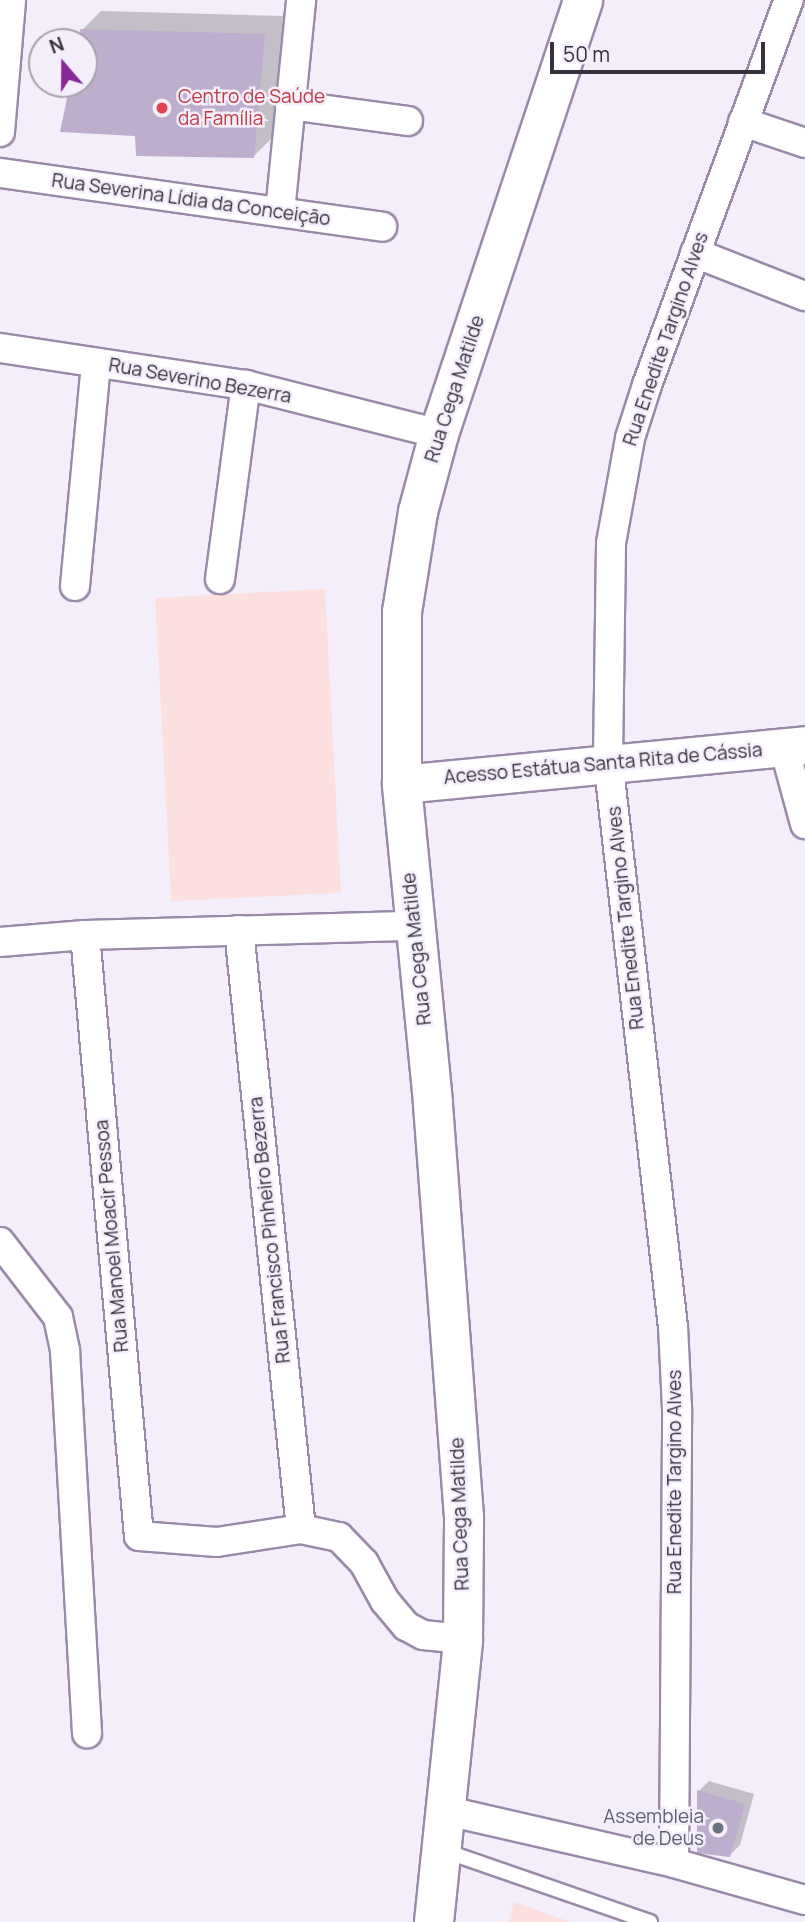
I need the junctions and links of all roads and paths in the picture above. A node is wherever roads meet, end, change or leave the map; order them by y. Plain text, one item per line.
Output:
1 (11, 0) edge
2 (301, 0) edge
3 (583, 0) edge
4 (789, 0) edge
5 (290, 105) junction
6 (408, 121) dead end
7 (743, 122) junction
8 (0, 132) edge
9 (805, 143) edge
10 (0, 173) edge
11 (280, 212) junction
12 (382, 227) dead end
13 (695, 253) junction
14 (805, 296) edge
15 (0, 348) edge
16 (96, 363) junction
17 (246, 385) junction
18 (439, 433) junction
19 (220, 579) dead end
20 (75, 586) dead end
21 (795, 746) edge
22 (608, 760) junction
23 (402, 784) junction
24 (805, 824) edge
25 (414, 926) junction
26 (239, 930) junction
27 (85, 935) junction
28 (0, 942) edge
29 (0, 1242) edge
30 (301, 1529) junction
31 (463, 1639) junction
32 (87, 1733) dead end
33 (443, 1810) junction
34 (440, 1849) junction
35 (674, 1863) junction
36 (805, 1900) edge
37 (434, 1922) edge
38 (650, 1922) edge

1 - 8 street
2 - 5 street
3 - 18 main road, Rua Cega Matilde
4 - 7 street, Rua Enedite Targino Alves
5 - 6 street
5 - 11 street
7 - 9 street
7 - 13 street, Rua Enedite Targino Alves
10 - 11 street, Rua Severina Lídia da Conceição
11 - 12 street, Rua Severina Lídia da Conceição
13 - 14 street
13 - 22 street, Rua Enedite Targino Alves
15 - 16 street, Rua Severino Bezerra
16 - 17 street, Rua Severino Bezerra
16 - 20 street
17 - 18 street, Rua Severino Bezerra
17 - 19 street
18 - 23 main road, Rua Cega Matilde
21 - 22 street, Acesso Estátua Santa Rita de Cássia
21 - 24 street
22 - 23 street, Acesso Estátua Santa Rita de Cássia
22 - 35 street, Rua Enedite Targino Alves
23 - 25 main road, Rua Cega Matilde
25 - 26 street
25 - 31 main road, Rua Cega Matilde
26 - 27 street
26 - 30 street, Rua Francisco Pinheiro Bezerra
27 - 28 street
27 - 30 street, Rua Manoel Moacir Pessoa
29 - 32 street
30 - 31 street
31 - 33 main road, Rua Cega Matilde
33 - 34 main road, Rua Cega Matilde
33 - 35 street
34 - 37 main road, Rua Cega Matilde
34 - 38 lane
35 - 36 street

